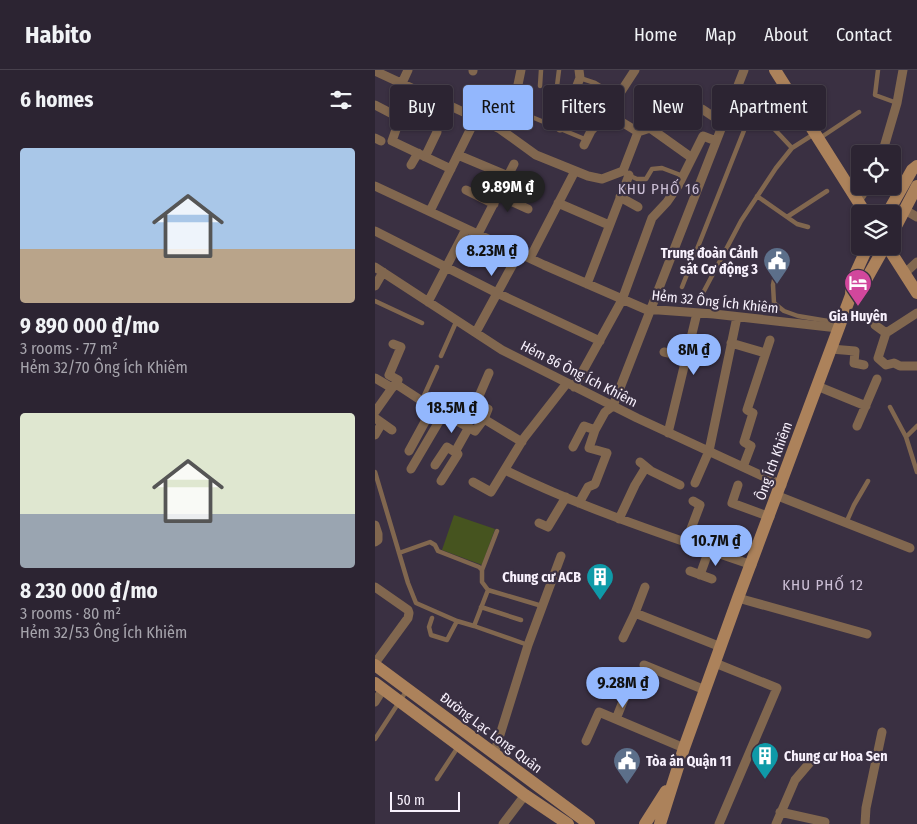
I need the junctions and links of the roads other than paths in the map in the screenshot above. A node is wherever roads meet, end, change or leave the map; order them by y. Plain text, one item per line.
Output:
1 (408, 70) edge
2 (521, 70) edge
3 (541, 70) edge
4 (559, 70) edge
5 (635, 70) edge
6 (744, 70) edge
7 (775, 70) edge
8 (878, 70) edge
9 (903, 70) edge
10 (377, 71) edge
11 (580, 74) edge
12 (402, 83) junction
13 (517, 85) edge
14 (557, 85) edge
15 (598, 85) edge
16 (738, 85) edge
17 (540, 86) dead end
18 (624, 87) edge
19 (897, 103) junction
20 (375, 105) edge
21 (702, 110) dead end
22 (463, 112) edge
23 (859, 112) dead end
24 (712, 116) edge
25 (624, 123) edge
26 (470, 130) edge
27 (499, 130) edge
28 (564, 130) edge
29 (592, 130) edge
30 (644, 130) edge
31 (653, 130) edge
32 (720, 130) edge
33 (437, 132) dead end
34 (638, 132) junction
35 (817, 136) junction
36 (716, 141) junction
37 (585, 142) joint
38 (885, 145) edge
39 (792, 148) junction
40 (421, 155) junction
41 (458, 155) junction
42 (691, 158) junction
43 (514, 164) dead end
44 (411, 165) dead end
45 (917, 166) edge
46 (451, 169) junction
47 (575, 171) junction
48 (626, 173) junction
49 (508, 176) junction
50 (683, 176) junction
51 (375, 186) edge
52 (917, 186) edge
53 (466, 190) dead end
54 (827, 191) dead end
55 (498, 195) junction
56 (862, 195) edge
57 (757, 196) junction
58 (620, 197) junction
59 (858, 201) junction
60 (558, 203) junction
61 (494, 204) junction
62 (860, 205) edge
63 (892, 205) edge
64 (638, 207) dead end
65 (528, 209) dead end
66 (905, 210) junction
67 (430, 211) junction
68 (787, 217) junction
69 (901, 217) edge
70 (917, 217) edge
71 (609, 226) junction
72 (808, 227) dead end
73 (466, 228) junction
74 (375, 231) edge
75 (478, 234) junction
76 (519, 254) junction
77 (864, 255) edge
78 (881, 255) edge
79 (892, 255) edge
80 (530, 258) junction
81 (917, 262) edge
82 (447, 266) junction
83 (379, 269) edge
84 (776, 270) dead end
85 (905, 273) junction
86 (587, 284) junction
87 (375, 286) edge
88 (682, 287) dead end
89 (705, 291) dead end
90 (497, 293) junction
91 (917, 293) edge
92 (851, 295) junction
93 (622, 300) junction
94 (375, 301) edge
95 (429, 302) junction
96 (652, 310) junction
97 (697, 313) junction
98 (917, 313) edge
99 (737, 317) junction
100 (457, 320) junction
101 (422, 323) dead end
102 (875, 325) dead end
103 (839, 326) junction
104 (476, 332) junction
105 (886, 333) junction
106 (770, 340) dead end
107 (600, 341) junction
108 (731, 343) junction
109 (393, 344) dead end
110 (831, 349) junction
111 (663, 352) dead end
112 (765, 352) junction
113 (441, 356) dead end
114 (686, 357) junction
115 (864, 365) dead end
116 (917, 366) edge
117 (437, 367) dead end
118 (489, 373) dead end
119 (375, 378) edge
120 (877, 379) dead end
121 (571, 385) junction
122 (394, 386) junction
123 (817, 386) junction
124 (422, 401) junction
125 (613, 406) junction
126 (866, 406) junction
127 (433, 407) junction
128 (890, 407) dead end
129 (375, 412) edge
130 (444, 413) junction
131 (484, 419) junction
132 (379, 420) edge
133 (857, 426) dead end
134 (917, 426) edge
135 (469, 427) junction
136 (392, 430) dead end
137 (595, 430) junction
138 (668, 433) junction
139 (375, 435) edge
140 (905, 437) junction
141 (522, 442) junction
142 (573, 447) dead end
143 (409, 451) dead end
144 (709, 451) junction
145 (455, 452) junction
146 (435, 465) dead end
147 (743, 467) junction
148 (411, 469) dead end
149 (505, 470) junction
150 (375, 472) edge
151 (917, 472) edge
152 (441, 481) dead end
153 (868, 481) dead end
154 (473, 482) dead end
155 (695, 483) dead end
156 (739, 485) dead end
157 (680, 486) dead end
158 (780, 490) junction
159 (565, 498) junction
160 (693, 501) dead end
161 (579, 503) junction
162 (769, 517) junction
163 (619, 519) junction
164 (539, 523) dead end
165 (846, 523) junction
166 (375, 525) edge
167 (497, 531) dead end
168 (375, 542) edge
169 (686, 542) junction
170 (910, 548) dead end
171 (709, 550) junction
172 (399, 553) junction
173 (561, 556) dead end
174 (752, 565) junction
175 (482, 570) junction
176 (690, 571) dead end
177 (700, 574) junction
178 (712, 579) dead end
179 (645, 587) dead end
180 (375, 588) edge
181 (488, 590) junction
182 (738, 598) junction
183 (542, 606) junction
184 (481, 607) junction
185 (635, 613) junction
186 (433, 618) dead end
187 (521, 620) dead end
188 (457, 621) junction
189 (474, 626) junction
190 (867, 634) dead end
191 (623, 638) dead end
192 (528, 645) junction
193 (721, 647) junction
194 (715, 663) junction
195 (375, 664) edge
196 (644, 665) dead end
197 (379, 686) edge
198 (407, 689) junction
199 (628, 689) dead end
200 (705, 690) junction
201 (400, 701) junction
202 (375, 702) edge
203 (616, 719) junction
204 (882, 732) dead end
205 (375, 739) edge
206 (586, 741) dead end
207 (459, 746) junction
208 (684, 748) junction
209 (494, 754) junction
210 (812, 760) dead end
211 (437, 779) dead end
212 (674, 779) junction
213 (525, 795) junction
214 (780, 812) junction
215 (663, 821) edge
216 (825, 822) dead end
217 (503, 824) edge
218 (568, 824) edge
219 (589, 824) edge
220 (645, 824) edge
221 (719, 824) edge
222 (776, 824) edge
223 (865, 824) edge

1 - 12 street
2 - 13 street
3 - 17 lane
4 - 14 lane
5 - 18 street
6 - 16 street
7 - 35 main road
8 - 19 lane
9 - 19 street
10 - 12 street
11 - 15 lane
12 - 22 street
19 - 38 street
20 - 40 street
21 - 24 street
23 - 35 lane
25 - 34 street
26 - 41 street
27 - 47 street
28 - 37 lane
29 - 37 street
30 - 34 street
31 - 42 street
32 - 36 street
33 - 40 street
34 - 48 street
35 - 39 lane
35 - 59 main road
36 - 42 street
36 - 96 street
39 - 57 lane
39 - 88 lane
40 - 44 street
40 - 46 street
41 - 46 street
41 - 49 street
42 - 50 street
43 - 49 street
45 - 63 main road
46 - 67 street
47 - 48 street
47 - 60 street
48 - 50 lane
48 - 58 street
49 - 55 street
50 - 93 street
51 - 67 street, Hẻm 32 Ông Ích Khiêm
52 - 66 main road
53 - 61 street
54 - 68 lane
55 - 61 street
55 - 65 street
56 - 59 street
57 - 68 lane
57 - 89 lane
58 - 64 street
58 - 71 street
59 - 62 main road
60 - 71 street
60 - 80 street
61 - 75 street
66 - 69 main road
66 - 70 street
67 - 73 street, Hẻm 32 Ông Ích Khiêm
68 - 72 lane
71 - 86 street
73 - 75 street, Hẻm 32 Ông Ích Khiêm
73 - 82 street
74 - 82 street
75 - 76 street, Hẻm 32 Ông Ích Khiêm
76 - 80 street, Hẻm 32 Ông Ích Khiêm
76 - 90 street
77 - 92 main road, Ông Ích Khiêm
78 - 92 main road, Ông Ích Khiêm
79 - 85 main road
80 - 86 street, Hẻm 32 Ông Ích Khiêm
81 - 85 street
82 - 90 street
82 - 95 street
83 - 87 street
83 - 95 street, Hẻm 86 Ông Ích Khiêm
84 - 103 lane
85 - 91 main road
86 - 93 street, Hẻm 32 Ông Ích Khiêm
90 - 104 street
90 - 107 street
92 - 103 main road, Ông Ích Khiêm
93 - 96 street, Hẻm 32 Ông Ích Khiêm
93 - 107 street
94 - 101 lane
95 - 100 street, Hẻm 86 Ông Ích Khiêm
96 - 97 street, Hẻm 32 Ông Ích Khiêm
96 - 125 street
97 - 99 street, Hẻm 32 Ông Ích Khiêm
97 - 114 street
98 - 105 street
99 - 103 street, Hẻm 32 Ông Ích Khiêm
99 - 108 street
100 - 104 street, Hẻm 86 Ông Ích Khiêm
100 - 113 lane
102 - 105 street
103 - 110 main road, Ông Ích Khiêm
104 - 121 street, Hẻm 86 Ông Ích Khiêm
105 - 116 street
106 - 112 street
107 - 121 street
108 - 112 street
108 - 144 street
109 - 122 street
110 - 115 street
110 - 123 main road, Ông Ích Khiêm
111 - 114 street
112 - 147 street
114 - 138 street
117 - 124 lane
118 - 131 street
119 - 122 street
120 - 126 street
121 - 125 street, Hẻm 86 Ông Ích Khiêm
121 - 141 street
122 - 124 street
122 - 129 street
123 - 126 street
123 - 158 main road, Ông Ích Khiêm
124 - 127 street
125 - 137 street
125 - 138 street, Hẻm 86 Ông Ích Khiêm
126 - 133 street
127 - 130 street
127 - 143 street
128 - 140 lane
130 - 135 street
130 - 148 street
131 - 135 street
131 - 141 street
132 - 136 street
132 - 139 street
134 - 140 lane
135 - 145 street
137 - 142 street
137 - 161 street
138 - 144 street, Hẻm 86 Ông Ích Khiêm
140 - 151 lane
141 - 149 street
144 - 147 street, Hẻm 86 Ông Ích Khiêm
144 - 155 street
145 - 146 street
145 - 152 street
147 - 158 street, Hẻm 86 Ông Ích Khiêm
149 - 154 street
149 - 159 street
150 - 172 lane
153 - 165 lane
156 - 162 street
157 - 163 street
158 - 162 main road, Ông Ích Khiêm
158 - 165 street, Hẻm 86 Ông Ích Khiêm
159 - 161 street
159 - 164 street
160 - 169 street
161 - 163 street
162 - 174 main road, Ông Ích Khiêm
163 - 169 street
165 - 170 street, Hẻm 86 Ông Ích Khiêm
166 - 168 street
167 - 175 lane
169 - 171 street
171 - 174 street
171 - 177 street
172 - 175 lane
172 - 188 lane
173 - 183 street
174 - 182 main road, Ông Ích Khiêm
175 - 181 lane
176 - 177 street
177 - 178 street
179 - 185 street
180 - 195 street
181 - 183 lane
181 - 184 lane
182 - 190 street
182 - 193 main road, Ông Ích Khiêm
183 - 192 street
184 - 187 lane
184 - 189 lane
185 - 191 street
185 - 193 street
186 - 188 lane
188 - 189 lane
189 - 192 lane
192 - 209 street
193 - 194 main road, Ông Ích Khiêm
194 - 200 main road, Ông Ích Khiêm
194 - 221 street
195 - 198 main road, Đường Lạc Long Quân
196 - 200 street
197 - 201 main road, Đường Lạc Long Quân
197 - 202 street
198 - 201 lane
198 - 209 main road, Đường Lạc Long Quân
199 - 203 street
200 - 208 main road, Ông Ích Khiêm
201 - 205 lane
201 - 207 main road, Đường Lạc Long Quân
203 - 206 street
203 - 208 street
204 - 223 street
207 - 211 lane
207 - 213 main road, Đường Lạc Long Quân
208 - 212 main road, Ông Ích Khiêm
209 - 219 main road, Đường Lạc Long Quân
210 - 214 street
212 - 215 main road
212 - 220 main road
213 - 217 street
213 - 218 main road, Đường Lạc Long Quân
214 - 216 street
214 - 222 street

